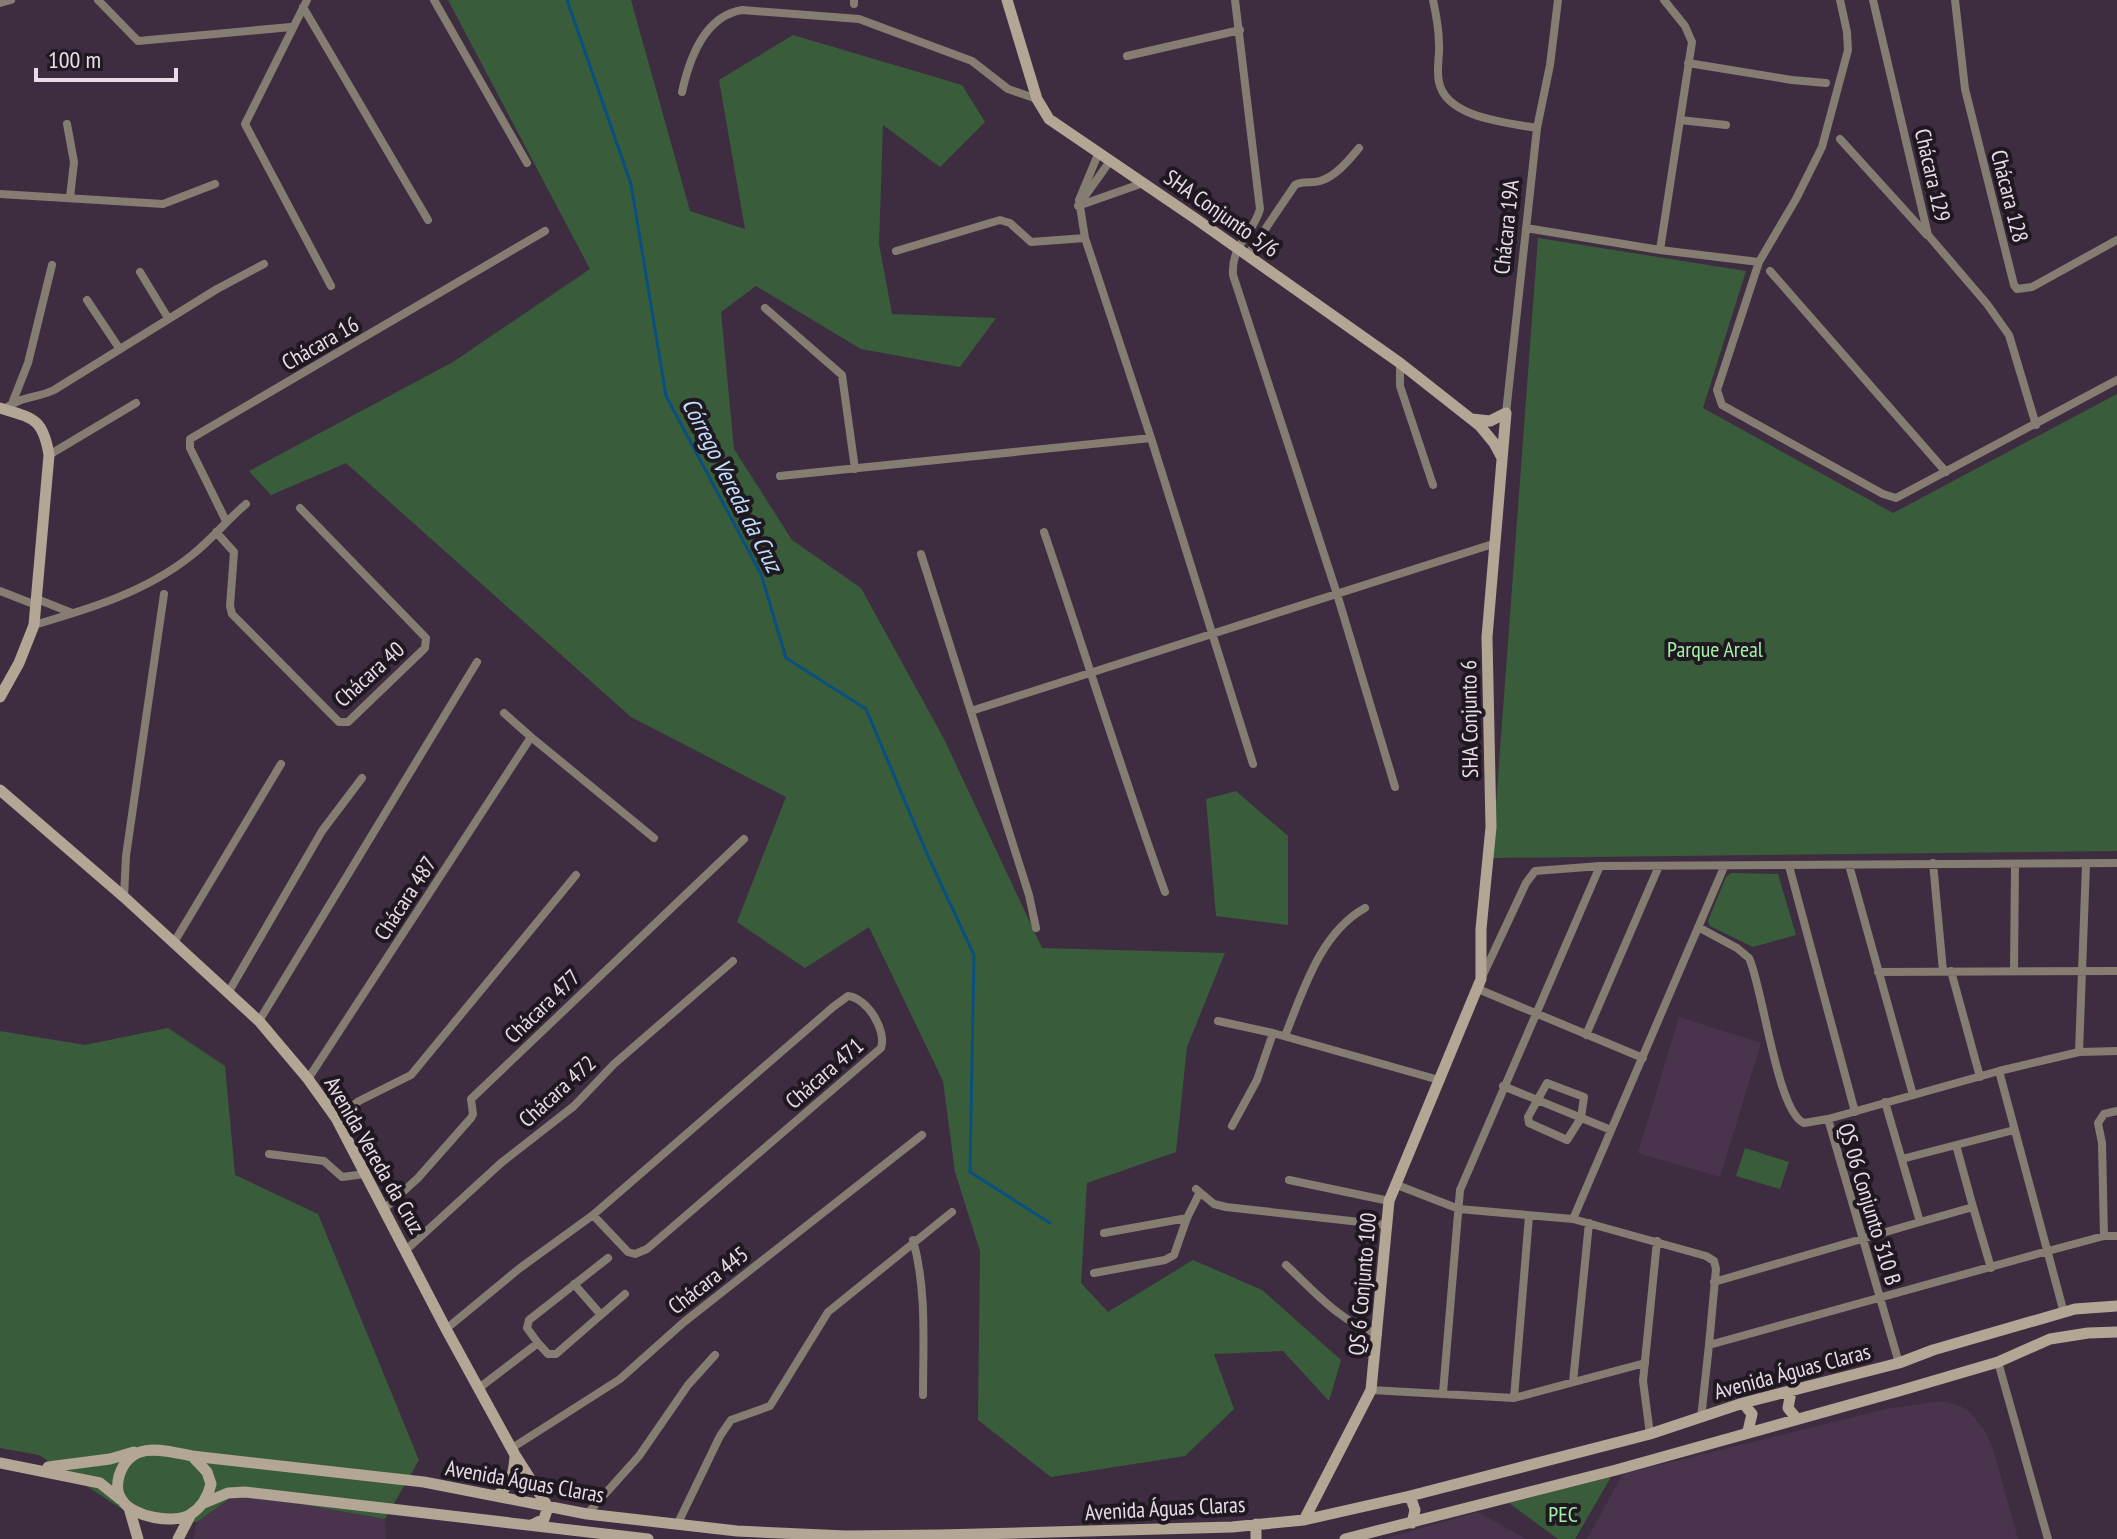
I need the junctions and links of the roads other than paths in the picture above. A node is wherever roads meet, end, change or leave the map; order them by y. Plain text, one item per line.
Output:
1 (11, 0) edge
2 (98, 0) edge
3 (434, 0) edge
4 (1007, 0) edge
5 (1235, 0) edge
6 (1433, 0) edge
7 (1558, 0) edge
8 (1664, 0) edge
9 (1840, 0) edge
10 (1873, 0) edge
11 (1955, 0) edge
12 (0, 3) edge
13 (305, 4) edge
14 (291, 27) junction
15 (1240, 30) junction
16 (1127, 56) dead end
17 (1688, 63) junction
18 (1826, 83) dead end
19 (682, 92) dead end
20 (1037, 99) junction
21 (1680, 120) junction
22 (67, 124) dead end
23 (1726, 125) dead end
24 (1537, 128) junction
25 (1840, 139) dead end
26 (1359, 148) dead end
27 (1099, 152) junction
28 (1110, 161) junction
29 (527, 163) dead end
30 (1143, 183) junction
31 (215, 184) dead end
32 (0, 194) edge
33 (70, 197) junction
34 (1078, 206) junction
35 (428, 220) dead end
36 (1526, 228) junction
37 (545, 231) dead end
38 (1928, 235) junction
39 (1085, 238) junction
40 (2117, 240) edge
41 (1660, 250) junction
42 (896, 251) dead end
43 (1242, 252) junction
44 (1759, 262) junction
45 (264, 264) dead end
46 (52, 265) dead end
47 (1770, 271) dead end
48 (140, 272) dead end
49 (331, 286) dead end
50 (87, 300) dead end
51 (765, 308) dead end
52 (168, 318) junction
53 (119, 348) junction
54 (1400, 363) junction
55 (2117, 380) edge
56 (136, 403) dead end
57 (6, 406) edge
58 (1506, 413) junction
59 (1471, 419) junction
60 (2036, 425) junction
61 (1151, 438) junction
62 (49, 455) junction
63 (1503, 459) junction
64 (855, 469) junction
65 (1946, 472) junction
66 (780, 476) dead end
67 (1433, 485) dead end
68 (246, 504) dead end
69 (300, 508) dead end
70 (226, 521) junction
71 (216, 532) junction
72 (1044, 532) dead end
73 (1496, 543) junction
74 (921, 554) dead end
75 (0, 591) edge
76 (164, 594) dead end
77 (1337, 594) junction
78 (37, 602) junction
79 (73, 614) junction
80 (34, 625) junction
81 (1212, 634) junction
82 (477, 662) dead end
83 (1093, 674) junction
84 (0, 697) edge
85 (971, 711) junction
86 (504, 713) dead end
87 (531, 737) junction
88 (281, 764) dead end
89 (1253, 764) dead end
90 (362, 778) dead end
91 (1395, 787) dead end
92 (0, 790) edge
93 (654, 838) dead end
94 (744, 839) dead end
95 (1933, 863) junction
96 (2117, 863) edge
97 (1849, 865) junction
98 (2015, 865) junction
99 (2086, 865) junction
100 (1600, 866) junction
101 (1659, 866) junction
102 (1789, 866) junction
103 (1724, 867) junction
104 (576, 875) dead end
105 (1165, 892) dead end
106 (124, 897) junction
107 (1365, 908) dead end
108 (1698, 927) junction
109 (1036, 928) dead end
110 (173, 944) junction
111 (733, 961) dead end
112 (2014, 970) junction
113 (1947, 971) junction
114 (2081, 971) junction
115 (2117, 971) edge
116 (1878, 972) junction
117 (1479, 984) junction
118 (228, 993) junction
119 (1536, 1012) junction
120 (259, 1021) junction
121 (1218, 1021) dead end
122 (1273, 1033) junction
123 (1586, 1035) junction
124 (1285, 1036) junction
125 (2117, 1051) edge
126 (2079, 1052) junction
127 (1643, 1058) junction
128 (1999, 1071) junction
129 (1980, 1077) junction
130 (308, 1079) junction
131 (1439, 1080) junction
132 (1503, 1086) junction
133 (1913, 1095) junction
134 (1536, 1102) junction
135 (1885, 1102) junction
136 (2117, 1111) edge
137 (1855, 1112) junction
138 (336, 1118) junction
139 (1581, 1118) junction
140 (1828, 1119) junction
141 (1232, 1126) dead end
142 (1611, 1130) junction
143 (2014, 1130) junction
144 (922, 1135) dead end
145 (1956, 1145) junction
146 (269, 1154) dead end
147 (1902, 1159) junction
148 (365, 1174) junction
149 (1289, 1180) dead end
150 (1397, 1185) junction
151 (1389, 1201) junction
152 (1973, 1207) junction
153 (384, 1209) junction
154 (1459, 1209) junction
155 (952, 1212) dead end
156 (593, 1215) junction
157 (1529, 1216) junction
158 (1187, 1218) junction
159 (1573, 1219) junction
160 (1920, 1222) junction
161 (1589, 1223) junction
162 (1387, 1225) junction
163 (1104, 1233) dead end
164 (2104, 1236) junction
165 (2117, 1236) edge
166 (913, 1240) junction
167 (1865, 1240) junction
168 (1657, 1241) junction
169 (406, 1250) junction
170 (2048, 1251) junction
171 (608, 1258) dead end
172 (1286, 1265) dead end
173 (1991, 1268) junction
174 (1094, 1273) dead end
175 (1714, 1282) junction
176 (574, 1284) junction
177 (625, 1294) dead end
178 (1881, 1297) junction
179 (2117, 1306) edge
180 (2064, 1313) junction
181 (601, 1315) junction
182 (446, 1329) junction
183 (2117, 1332) edge
184 (1378, 1334) junction
185 (538, 1343) junction
186 (1709, 1345) junction
187 (715, 1355) dead end
188 (1998, 1362) junction
189 (1645, 1363) junction
190 (1899, 1363) junction
191 (1573, 1382) junction
192 (479, 1388) junction
193 (1371, 1390) junction
194 (1791, 1392) junction
195 (1443, 1393) junction
196 (923, 1395) dead end
197 (1514, 1398) junction
198 (1743, 1403) junction
199 (1701, 1418) junction
200 (1797, 1419) junction
201 (1748, 1431) junction
202 (1650, 1434) junction
203 (138, 1451) junction
204 (513, 1452) junction
205 (192, 1456) junction
206 (0, 1463) edge
207 (35, 1468) junction
208 (497, 1496) junction
209 (1410, 1496) junction
210 (120, 1499) junction
211 (1315, 1500) junction
212 (204, 1503) junction
213 (548, 1507) junction
214 (129, 1508) junction
215 (587, 1514) junction
216 (190, 1516) junction
217 (1320, 1516) junction
218 (1304, 1520) junction
219 (1412, 1523) junction
220 (1256, 1524) junction
221 (532, 1525) junction
222 (677, 1525) junction
223 (736, 1535) edge
224 (138, 1539) edge
225 (178, 1539) edge
226 (648, 1539) edge
227 (1256, 1539) edge
228 (1345, 1539) edge
229 (2048, 1539) edge

1 - 12 street
2 - 14 street
3 - 29 street
4 - 20 main road, SHA Conjunto 5/6
5 - 15 street
6 - 24 street
7 - 24 street, Chácara 19A
8 - 17 street
9 - 44 street
10 - 38 street, Chácara 129
11 - 40 street, Chácara 128
13 - 14 street
13 - 35 street
14 - 49 street
15 - 16 street
15 - 43 street
17 - 18 street
17 - 21 street
19 - 20 street
20 - 27 main road, SHA Conjunto 5/6
21 - 23 street
21 - 41 street
22 - 33 street
24 - 36 street, Chácara 19A
25 - 38 street
26 - 43 street
27 - 28 main road, SHA Conjunto 5/6
27 - 34 street
28 - 30 main road, SHA Conjunto 5/6
28 - 34 street
30 - 34 street
30 - 43 main road, SHA Conjunto 5/6
31 - 33 street
32 - 33 street
34 - 39 street
36 - 41 street
36 - 58 street, Chácara 19A
37 - 70 street, Chácara 16
38 - 60 street, Chácara 129
39 - 42 street
39 - 61 street
41 - 44 street
43 - 54 main road, SHA Conjunto 5/6
43 - 77 street
44 - 65 street
45 - 52 street
46 - 57 street
47 - 65 street
48 - 52 street
50 - 53 street
51 - 64 street
52 - 53 street
53 - 57 street
54 - 59 main road, SHA Conjunto 5/6
54 - 67 street
55 - 60 street
56 - 62 street
57 - 62 main road
58 - 59 main road
58 - 63 main road, Chácara 19A
59 - 63 main road, SHA Conjunto 5/6
60 - 65 street
61 - 64 street
61 - 81 street
62 - 78 main road
63 - 73 main road, SHA Conjunto 6
64 - 66 street
68 - 70 street
69 - 71 street, Chácara 40
70 - 71 street
71 - 79 street
72 - 83 street
73 - 77 street
73 - 117 main road, SHA Conjunto 6
74 - 85 street
75 - 78 street
76 - 106 street
77 - 81 street
77 - 91 street
78 - 79 street
78 - 80 main road
79 - 80 street
80 - 84 main road
81 - 83 street
81 - 89 street
82 - 120 street
83 - 85 street
83 - 105 street
85 - 109 street
86 - 87 street
87 - 93 street
87 - 130 street, Chácara 487
88 - 110 street
90 - 118 street
92 - 106 main road, Avenida Vereda da Cruz
94 - 153 street, Chácara 477
95 - 97 street
95 - 98 street
95 - 113 street
96 - 99 street
97 - 102 street
97 - 116 street
98 - 99 street
98 - 112 street
99 - 114 street
100 - 101 street
100 - 117 street
100 - 119 street
101 - 103 street
101 - 123 street
102 - 103 street
102 - 137 street
103 - 108 street
104 - 138 street
106 - 110 main road, Avenida Vereda da Cruz
107 - 124 street
108 - 127 street
108 - 140 street, QS 06 Conjunto 310 B
110 - 118 main road, Avenida Vereda da Cruz
111 - 169 street, Chácara 472
112 - 113 street
112 - 114 street
113 - 116 street
113 - 129 street
114 - 115 street
114 - 126 street
116 - 133 street
117 - 119 street
117 - 131 main road, QS 6 Conjunto 100
118 - 120 main road, Avenida Vereda da Cruz
119 - 123 street
119 - 132 street
120 - 130 main road, Avenida Vereda da Cruz
121 - 122 street
122 - 124 street
122 - 141 street
123 - 127 street
124 - 131 street
125 - 126 street
126 - 128 street
127 - 142 street
128 - 129 street
128 - 143 street
129 - 133 street
130 - 138 main road, Avenida Vereda da Cruz
131 - 150 main road, QS 6 Conjunto 100
132 - 134 street
132 - 154 street
133 - 135 street
134 - 139 street
134 - 139 street
134 - 139 street
135 - 137 street
135 - 147 street
136 - 164 street
137 - 140 street
138 - 148 main road, Avenida Vereda da Cruz
139 - 142 street
140 - 167 street, QS 06 Conjunto 310 B
142 - 159 street
143 - 145 street
143 - 170 street
144 - 204 street, Chácara 445
145 - 147 street
145 - 152 street
146 - 148 street
147 - 160 street
148 - 153 main road, Avenida Vereda da Cruz
149 - 151 street
150 - 151 main road, QS 6 Conjunto 100
150 - 154 street
151 - 162 main road, QS 6 Conjunto 100
152 - 160 street
152 - 173 street
153 - 169 main road, Avenida Vereda da Cruz
154 - 157 street
154 - 195 street
155 - 166 street
156 - 156 street, Chácara 471
156 - 182 street, Chácara 471
157 - 159 street
157 - 197 street
158 - 162 street
158 - 163 street
158 - 174 street
159 - 161 street
160 - 167 street
161 - 168 street
161 - 191 street
162 - 184 main road, QS 6 Conjunto 100
164 - 165 street
164 - 170 street
166 - 196 street
166 - 222 street
167 - 175 street
167 - 178 street, QS 06 Conjunto 310 B
168 - 175 street
168 - 189 street
169 - 182 main road, Avenida Vereda da Cruz
170 - 173 street
170 - 180 street
171 - 176 street
172 - 184 street
173 - 178 street
175 - 186 street
176 - 181 street
176 - 185 street
177 - 181 street
178 - 186 street
178 - 190 street, QS 06 Conjunto 310 B
179 - 180 main road, Avenida Águas Claras
180 - 190 main road, Avenida Águas Claras
181 - 185 street
182 - 192 main road, Avenida Vereda da Cruz
183 - 188 main road
184 - 193 main road, QS 6 Conjunto 100
185 - 192 street
186 - 199 street
187 - 215 street
188 - 200 main road
188 - 229 street
189 - 191 street
189 - 202 street
190 - 194 main road, Avenida Águas Claras
191 - 197 street
192 - 204 main road, Avenida Vereda da Cruz
193 - 195 street
193 - 211 main road, QS 6 Conjunto 100
194 - 198 main road, Avenida Águas Claras
194 - 200 main road
195 - 197 street
198 - 199 main road, Avenida Águas Claras
198 - 201 main road
199 - 202 main road, Avenida Águas Claras
200 - 201 main road
201 - 219 main road
202 - 209 main road, Avenida Águas Claras
203 - 205 main road
203 - 207 main road
203 - 210 main road
204 - 208 main road
204 - 213 main road, Avenida Vereda da Cruz
205 - 208 main road, Avenida Águas Claras
205 - 212 main road
206 - 207 main road
207 - 210 main road
208 - 213 main road, Avenida Águas Claras
209 - 217 main road, Avenida Águas Claras
209 - 219 main road
210 - 214 main road
211 - 217 main road
211 - 218 main road, QS 6 Conjunto 100
212 - 216 main road
212 - 221 main road, Avenida Águas Claras
213 - 215 main road, Avenida Águas Claras
213 - 221 main road
214 - 216 main road
214 - 224 main road
215 - 222 main road, Avenida Águas Claras
216 - 225 main road
217 - 218 main road, Avenida Águas Claras
218 - 220 main road, Avenida Águas Claras
219 - 228 main road
220 - 223 main road, Avenida Águas Claras
220 - 227 main road
221 - 226 main road, Avenida Águas Claras
222 - 223 main road, Avenida Águas Claras

